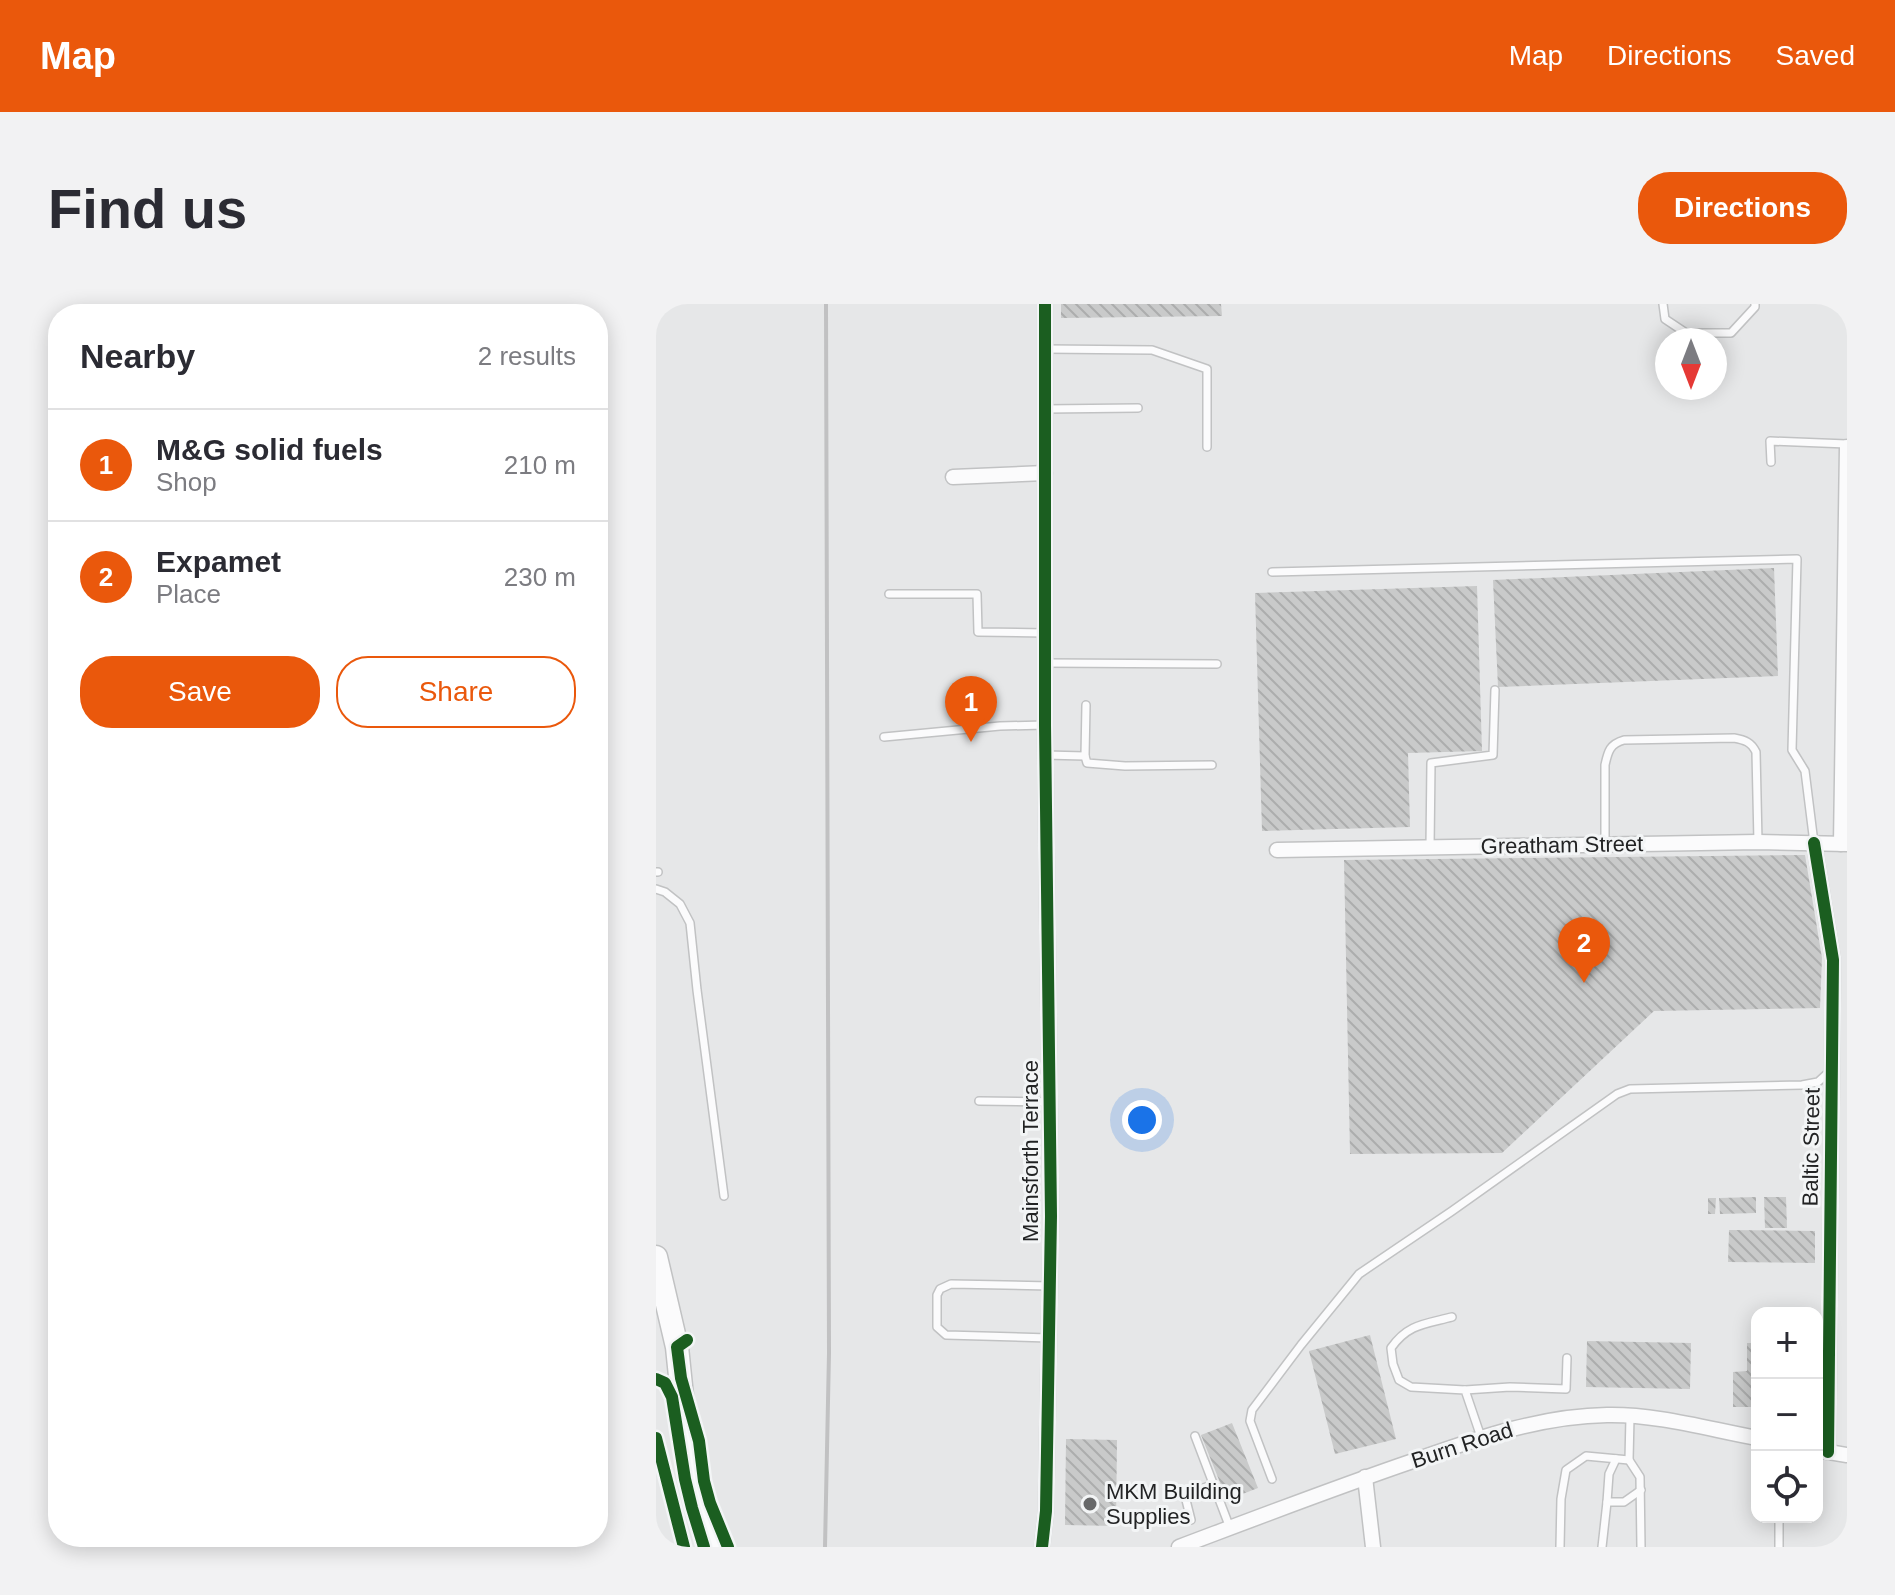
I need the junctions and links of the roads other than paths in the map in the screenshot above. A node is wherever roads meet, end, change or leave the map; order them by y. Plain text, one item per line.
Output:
1 (1045, 304) edge
2 (1663, 304) edge
3 (1755, 304) edge
4 (1045, 349) junction
5 (1138, 408) dead end
6 (1045, 409) junction
7 (1847, 446) edge
8 (1207, 447) dead end
9 (1771, 462) dead end
10 (1045, 473) junction
11 (953, 477) dead end
12 (1846, 562) edge
13 (1272, 572) dead end
14 (889, 594) dead end
15 (1045, 633) junction
16 (1045, 663) junction
17 (1217, 664) dead end
18 (1495, 690) dead end
19 (1086, 705) dead end
20 (1045, 725) junction
21 (884, 737) dead end
22 (1045, 755) junction
23 (1085, 756) junction
24 (1212, 765) dead end
25 (1758, 842) junction
26 (1814, 843) junction
27 (1605, 844) junction
28 (1844, 844) edge
29 (1430, 847) junction
30 (1277, 850) dead end
31 (656, 889) edge
32 (1840, 960) edge
33 (1832, 1069) junction
34 (979, 1101) dead end
35 (1049, 1102) junction
36 (724, 1196) dead end
37 (656, 1257) edge
38 (1050, 1286) junction
39 (1452, 1317) dead end
40 (1049, 1338) junction
41 (1567, 1358) dead end
42 (1465, 1390) junction
43 (1630, 1416) junction
44 (1195, 1436) dead end
45 (1481, 1437) junction
46 (1751, 1437) edge
47 (1823, 1451) edge
48 (1847, 1455) edge
49 (1616, 1459) junction
50 (1629, 1460) junction
51 (1365, 1477) junction
52 (1272, 1479) dead end
53 (700, 1484) junction
54 (1213, 1484) junction
55 (1641, 1490) junction
56 (1607, 1502) junction
57 (1191, 1520) dead end
58 (1779, 1523) edge
59 (1230, 1528) junction
60 (715, 1547) edge
61 (728, 1547) edge
62 (1042, 1547) edge
63 (1179, 1547) edge
64 (1373, 1547) edge
65 (1560, 1547) edge
66 (1602, 1547) edge
67 (1641, 1547) edge
68 (1779, 1547) edge

1 - 4 street, Mainsforth Terrace
2 - 3 lane
4 - 6 street, Mainsforth Terrace
4 - 8 lane
5 - 6 lane
6 - 10 street, Mainsforth Terrace
7 - 9 lane
7 - 12 street
10 - 11 street
10 - 15 street, Mainsforth Terrace
12 - 28 street
13 - 26 lane
14 - 15 lane
15 - 16 street, Mainsforth Terrace
16 - 17 lane
16 - 20 street, Mainsforth Terrace
18 - 29 lane
19 - 23 lane
20 - 21 lane
20 - 22 street, Mainsforth Terrace
22 - 23 lane
22 - 35 street, Mainsforth Terrace
23 - 24 lane
25 - 26 street, Greatham Street
25 - 27 street, Greatham Street
25 - 27 lane
26 - 28 street, Greatham Street
26 - 32 street, Baltic Street
27 - 29 street, Greatham Street
29 - 30 street, Greatham Street
31 - 36 lane
32 - 33 street, Baltic Street
33 - 47 street, Baltic Street
33 - 52 lane
34 - 35 lane
35 - 38 street, Mainsforth Terrace
37 - 53 main road
38 - 40 street, Mainsforth Terrace
38 - 40 lane
39 - 42 lane
40 - 62 street, Mainsforth Terrace
41 - 42 lane
42 - 45 lane
43 - 45 street, Burn Road
43 - 46 street, Burn Road
43 - 50 lane
44 - 54 lane
45 - 51 street, Burn Road
47 - 48 street
49 - 50 lane
49 - 56 lane
49 - 65 lane
50 - 55 lane
51 - 59 street, Burn Road
51 - 64 street
53 - 60 main road
53 - 61 main road
54 - 57 lane
54 - 59 lane
55 - 56 lane
55 - 67 lane
56 - 66 lane
58 - 68 lane
59 - 63 street, Burn Road

